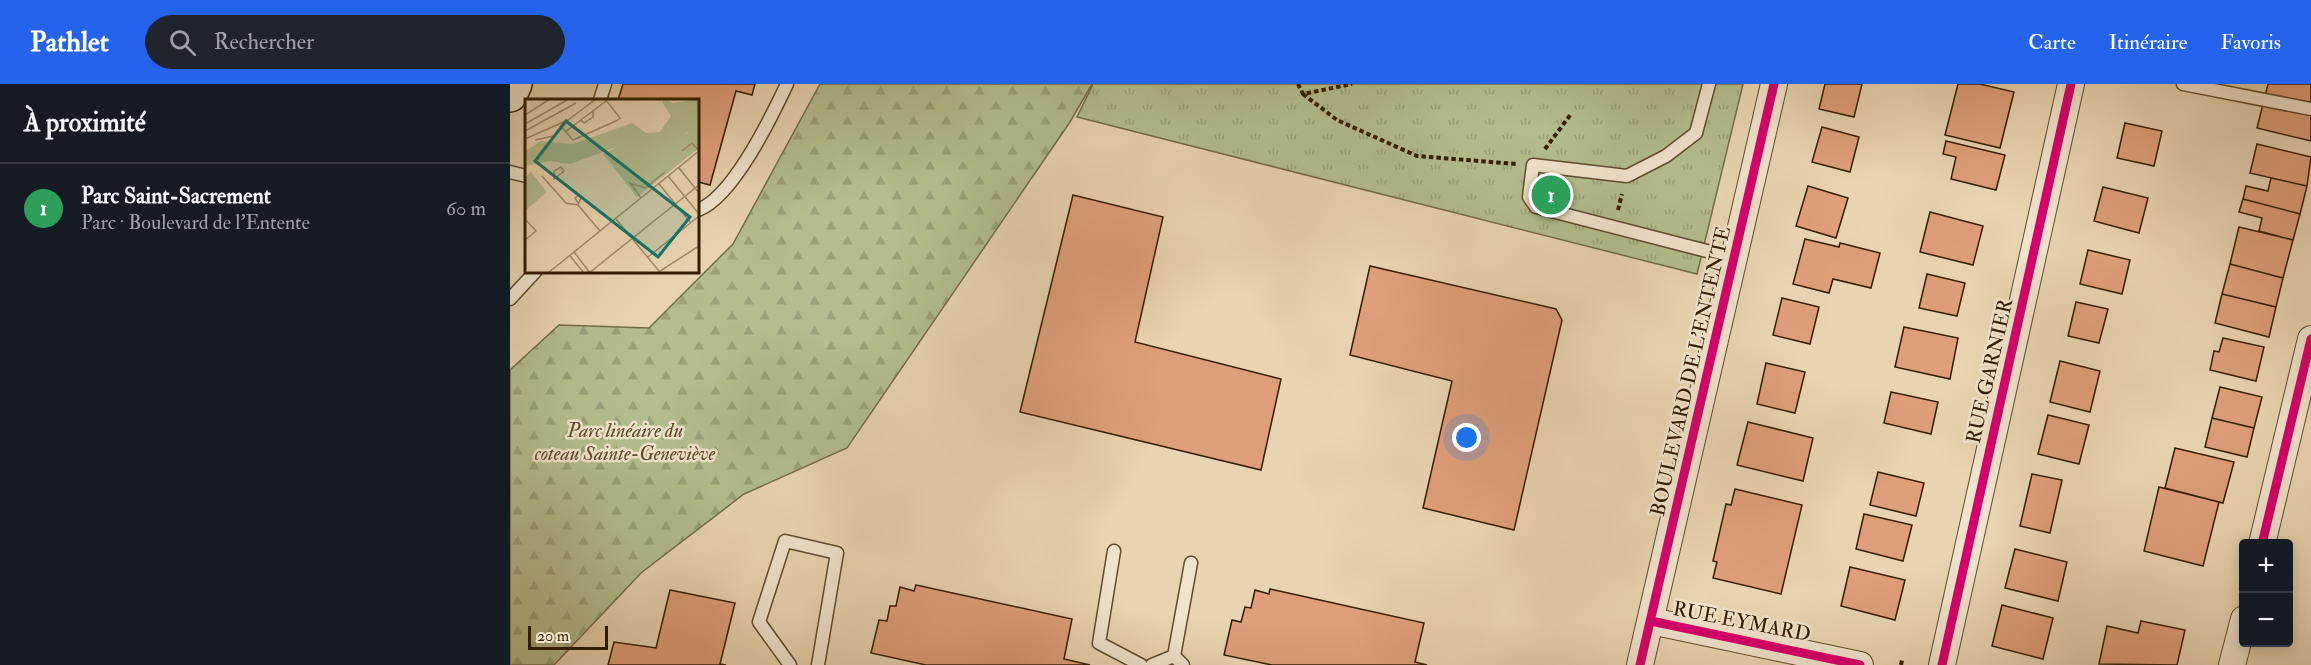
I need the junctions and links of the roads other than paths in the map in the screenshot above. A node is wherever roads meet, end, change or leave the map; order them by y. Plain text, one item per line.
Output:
1 (515, 84) edge
2 (605, 84) edge
3 (787, 84) edge
4 (1709, 84) edge
5 (1774, 84) edge
6 (2071, 84) edge
7 (2183, 84) edge
8 (510, 95) edge
9 (600, 99) edge
10 (2311, 109) edge
11 (510, 172) edge
12 (525, 176) edge
13 (699, 210) edge
14 (1734, 258) junction
15 (534, 273) edge
16 (510, 299) edge
17 (2311, 339) edge
18 (2263, 539) edge
19 (1114, 551) dead end
20 (1191, 563) dead end
21 (1651, 621) junction
22 (2239, 638) edge
23 (1178, 661) edge
24 (790, 665) edge
25 (818, 665) edge
26 (1141, 665) edge
27 (1152, 665) edge
28 (1640, 665) edge
29 (1860, 665) edge
30 (1942, 665) edge
31 (2232, 665) edge

1 - 8 street
2 - 9 lane
3 - 13 lane
4 - 14 lane
5 - 14 street, BOULEVARD DE L'ENTENTE
6 - 30 street, RUE GARNIER
7 - 10 lane
11 - 12 lane
14 - 21 street, BOULEVARD DE L'ENTENTE
15 - 16 lane
17 - 18 street
19 - 26 lane
20 - 23 lane
21 - 28 street, BOULEVARD DE L'ENTENTE
21 - 29 street, RUE EYMARD
22 - 31 street
23 - 27 lane
24 - 25 lane

